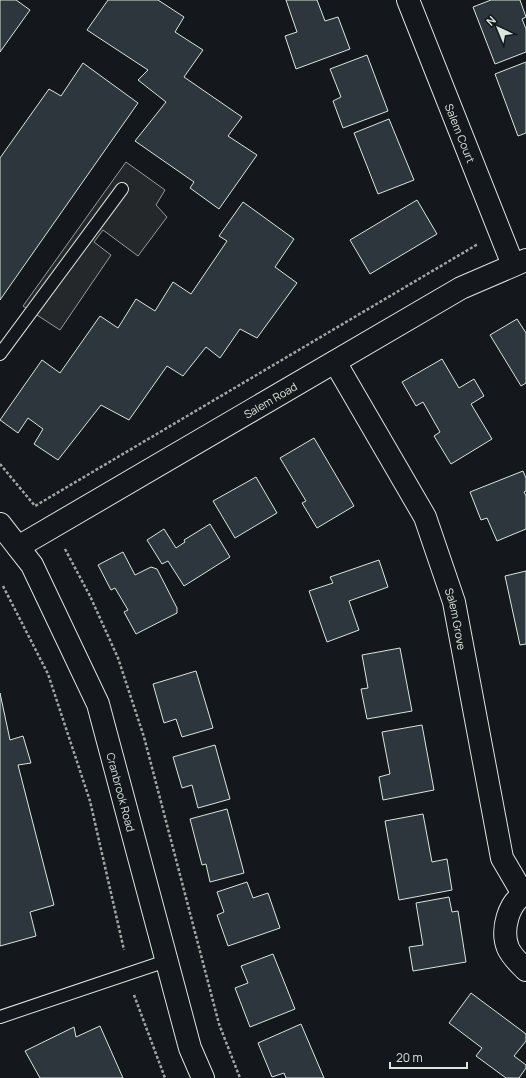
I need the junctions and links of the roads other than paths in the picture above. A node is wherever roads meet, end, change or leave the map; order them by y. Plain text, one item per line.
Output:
1 (408, 0) edge
2 (122, 189) dead end
3 (519, 263) edge
4 (0, 354) edge
5 (335, 362) junction
6 (0, 524) edge
7 (18, 547) junction
8 (525, 894) edge
9 (166, 961) junction
10 (526, 970) edge
11 (0, 1017) edge
12 (203, 1078) edge

1 - 3 street, Salem Court
2 - 4 lane
3 - 5 street, Salem Road
5 - 7 street, Salem Road
5 - 8 street, Salem Grove
6 - 7 street, Cranbrook Road
7 - 9 street, Cranbrook Road
8 - 10 street, Salem Grove
9 - 11 lane
9 - 12 street, Cranbrook Road

